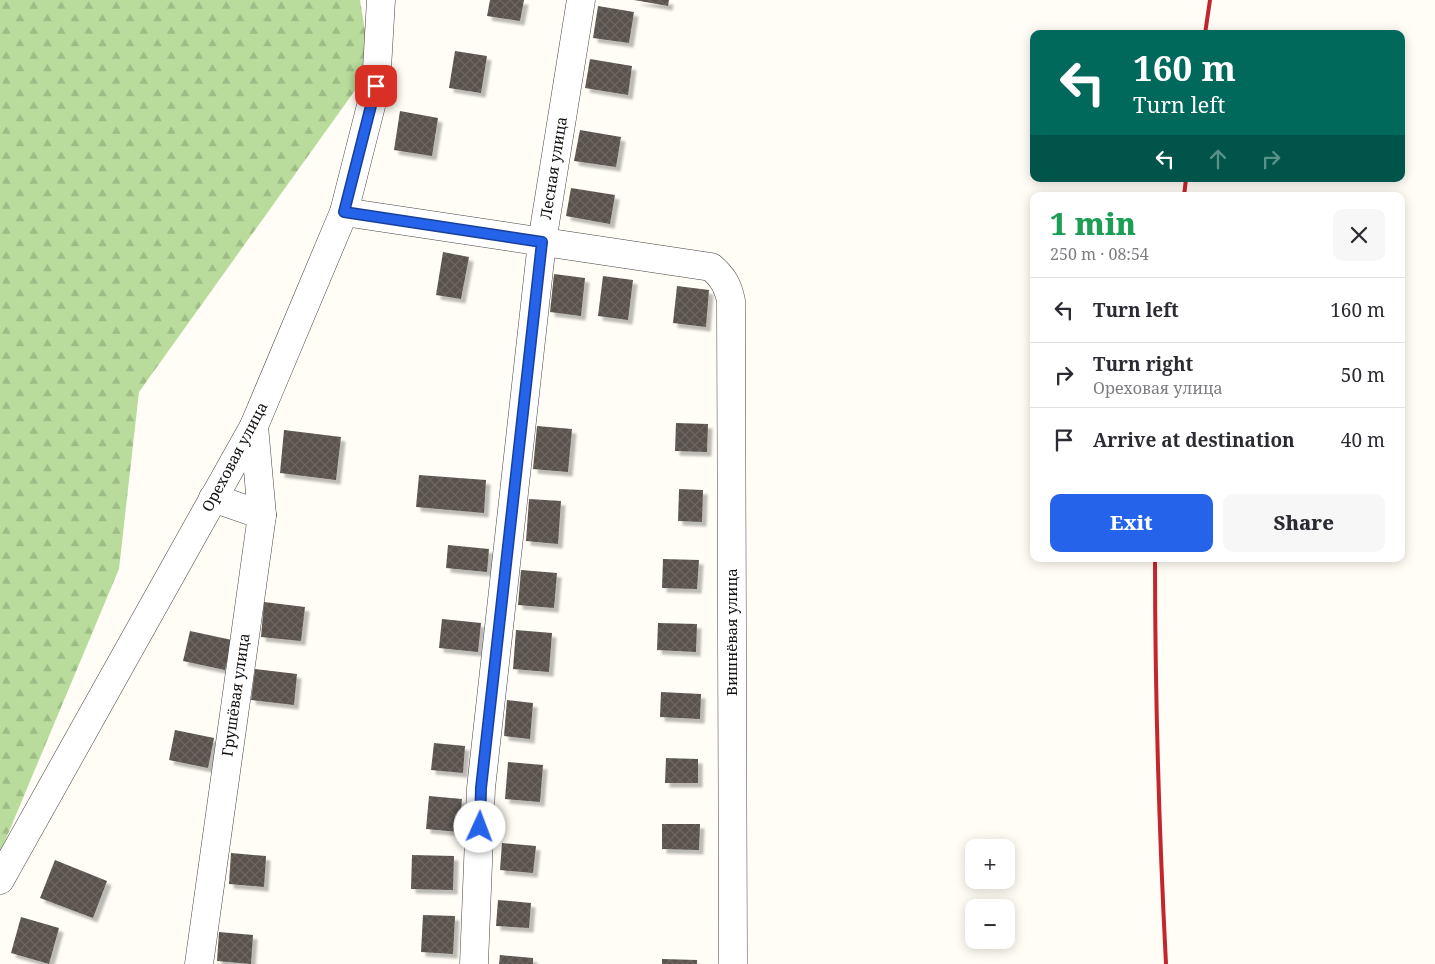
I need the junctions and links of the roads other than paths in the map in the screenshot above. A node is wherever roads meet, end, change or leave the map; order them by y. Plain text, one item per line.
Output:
1 (381, 0) edge
2 (581, 0) edge
3 (344, 212) junction
4 (542, 242) junction
5 (254, 426) junction
6 (213, 498) junction
7 (262, 515) junction
8 (0, 880) edge
9 (199, 964) edge
10 (474, 964) edge
11 (733, 964) edge

1 - 3 street, Ореховая улица
2 - 4 street, Лесная улица
3 - 4 street, Вишнёвая улица
3 - 5 street, Ореховая улица
4 - 10 street, Лесная улица
4 - 11 street, Вишнёвая улица
5 - 6 street, Ореховая улица
5 - 7 street, Грушёвая улица
6 - 7 street
6 - 8 street, Ореховая улица
7 - 9 street, Грушёвая улица

